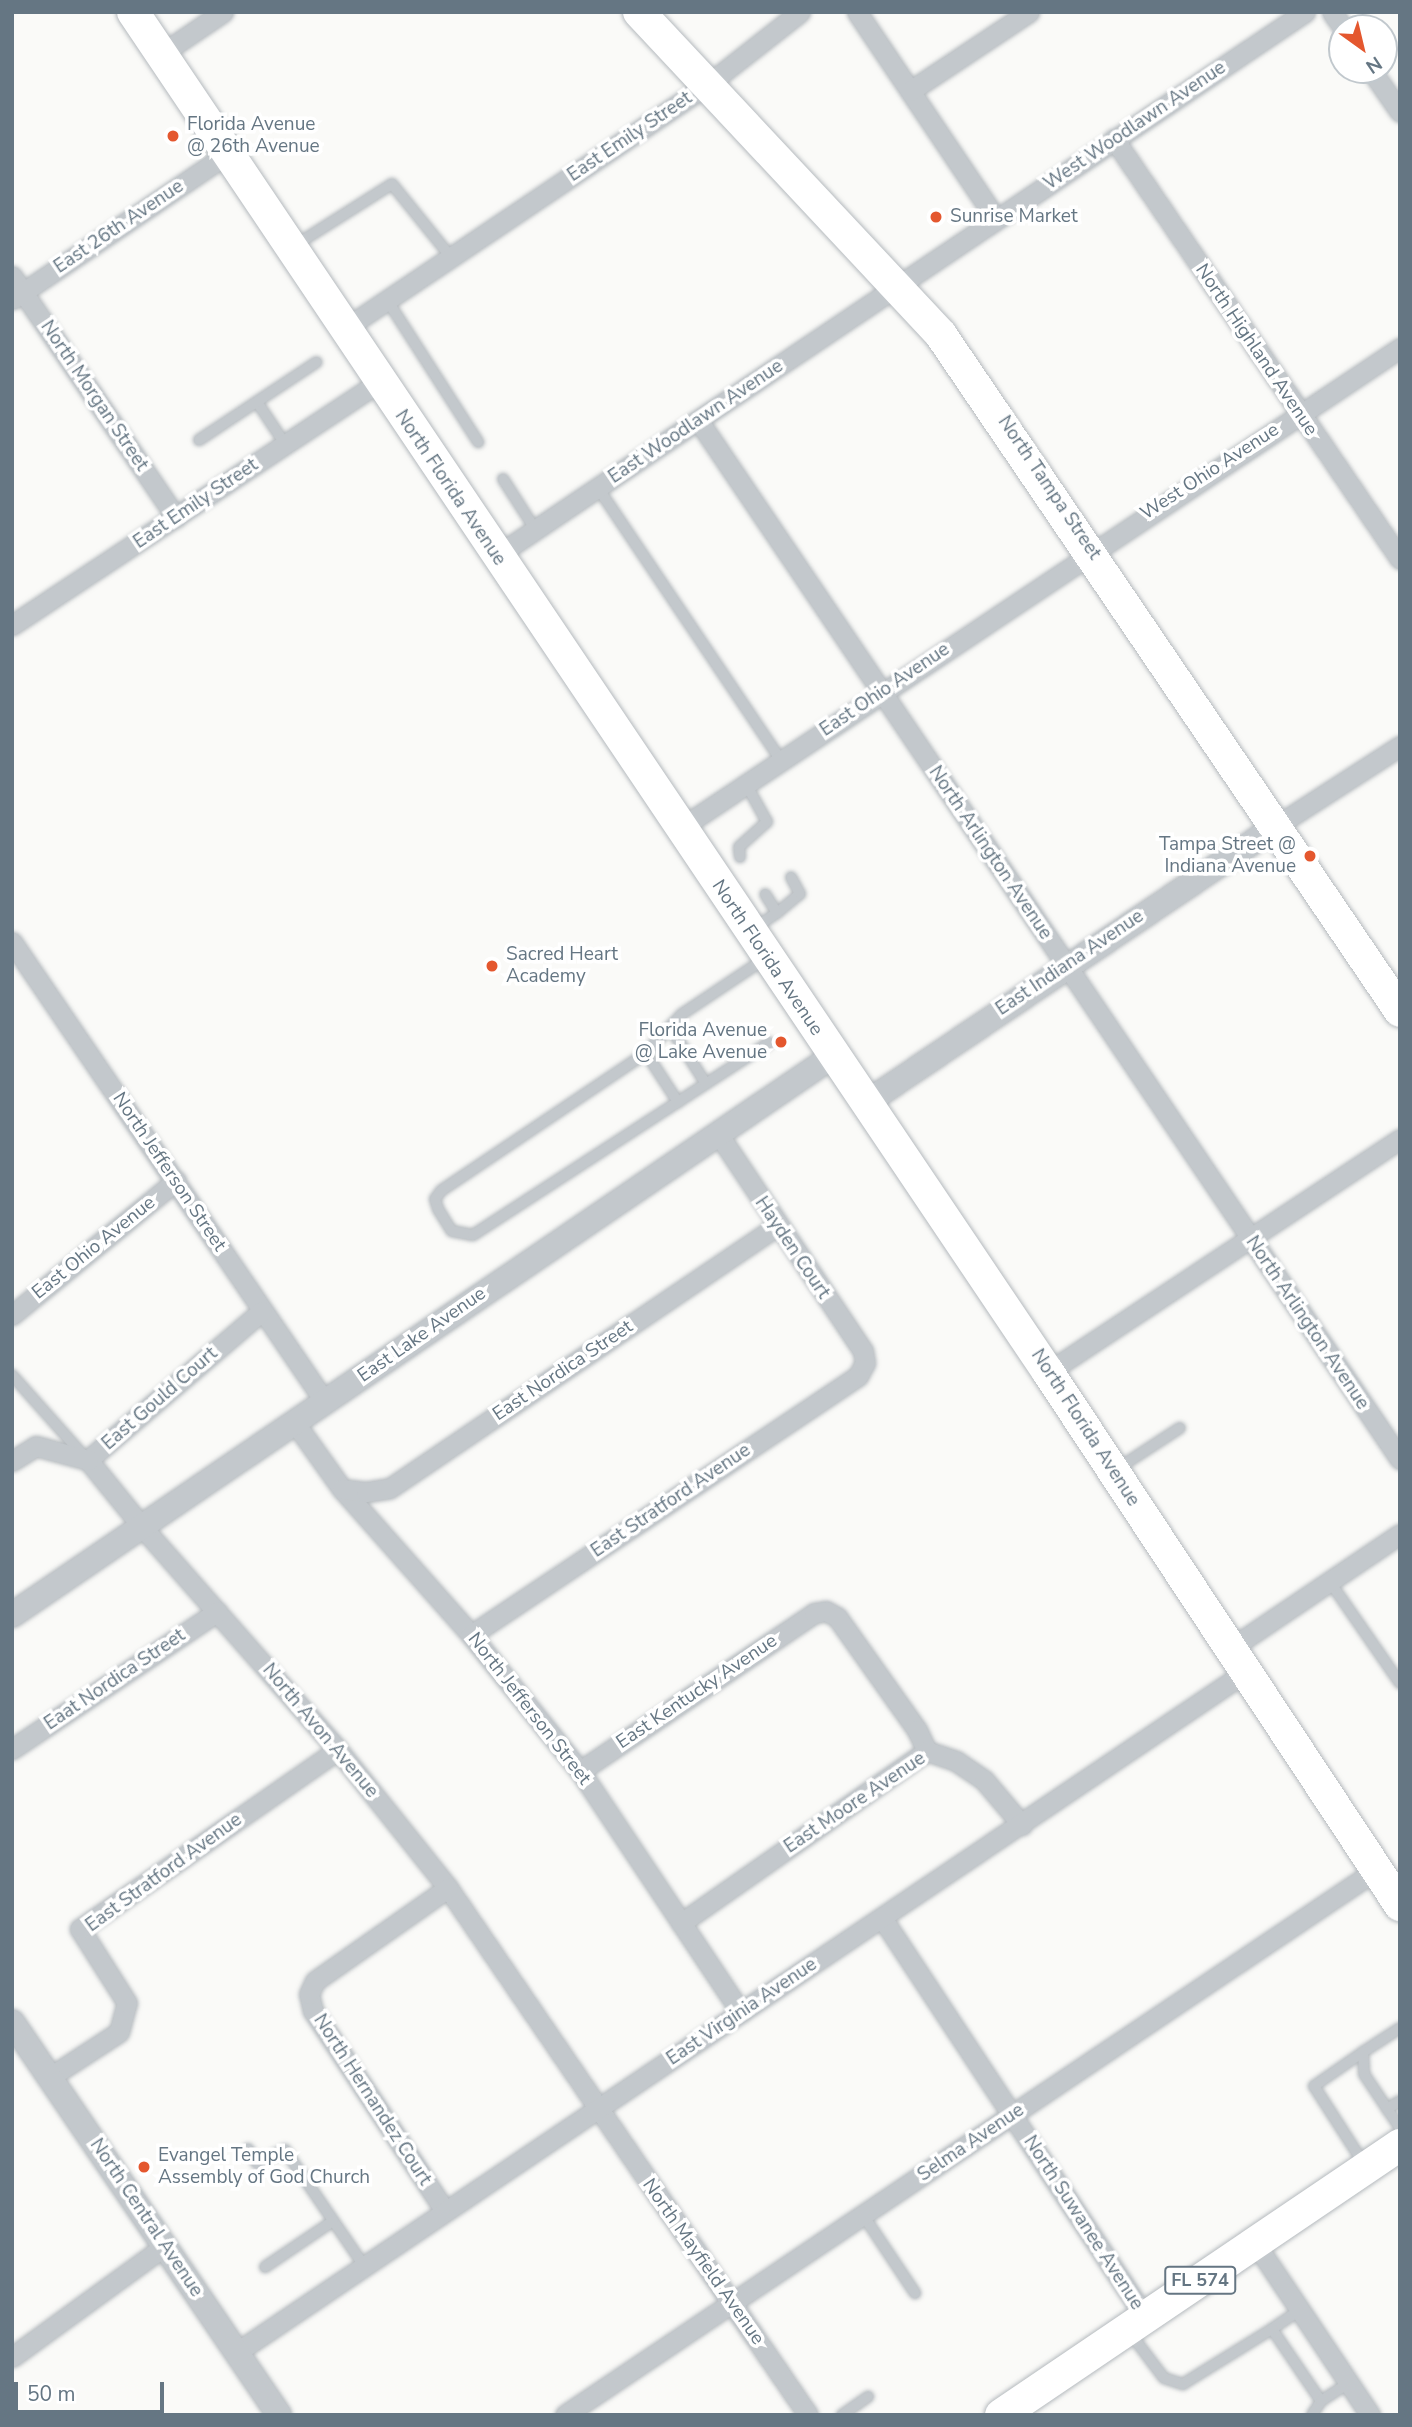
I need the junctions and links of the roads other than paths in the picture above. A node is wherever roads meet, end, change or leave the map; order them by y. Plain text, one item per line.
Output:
1 (133, 12) edge
2 (223, 12) edge
3 (639, 12) edge
4 (800, 12) edge
5 (857, 12) edge
6 (1029, 12) edge
7 (1305, 12) edge
8 (161, 54) junction
9 (1381, 84) edge
10 (707, 85) junction
11 (910, 91) junction
12 (1400, 112) edge
13 (1114, 139) junction
14 (227, 154) junction
15 (996, 219) junction
16 (290, 248) junction
17 (451, 257) junction
18 (895, 287) junction
19 (16, 289) edge
20 (387, 300) junction
21 (344, 329) junction
22 (1400, 348) edge
23 (317, 362) dead end
24 (379, 382) junction
25 (257, 402) junction
26 (1300, 414) junction
27 (698, 420) junction
28 (199, 440) dead end
29 (478, 442) dead end
30 (285, 444) junction
31 (503, 479) dead end
32 (598, 488) junction
33 (176, 517) junction
34 (535, 529) junction
35 (1091, 551) junction
36 (496, 556) junction
37 (1400, 559) edge
38 (12, 625) edge
39 (882, 692) junction
40 (1400, 746) edge
41 (780, 760) junction
42 (746, 784) junction
43 (1276, 826) junction
44 (679, 829) junction
45 (760, 830) junction
46 (766, 840) dead end
47 (740, 858) dead end
48 (791, 877) dead end
49 (765, 894) dead end
50 (777, 913) junction
51 (749, 932) junction
52 (12, 942) edge
53 (767, 958) junction
54 (1065, 965) junction
55 (1400, 1011) edge
56 (670, 1027) junction
57 (769, 1043) dead end
58 (646, 1053) junction
59 (833, 1056) junction
60 (706, 1084) junction
61 (678, 1102) junction
62 (866, 1103) junction
63 (717, 1132) junction
64 (1400, 1139) edge
65 (176, 1181) junction
66 (776, 1227) junction
67 (1248, 1238) junction
68 (261, 1311) junction
69 (12, 1315) edge
70 (865, 1363) joint
71 (1048, 1372) junction
72 (12, 1375) edge
73 (325, 1402) junction
74 (295, 1423) junction
75 (1180, 1428) dead end
76 (1400, 1459) edge
77 (88, 1460) junction
78 (12, 1461) edge
79 (1114, 1472) junction
80 (342, 1489) junction
81 (143, 1528) junction
82 (1400, 1534) edge
83 (1330, 1581) junction
84 (217, 1612) junction
85 (12, 1615) edge
86 (471, 1635) junction
87 (1239, 1660) junction
88 (1400, 1683) edge
89 (12, 1749) edge
90 (338, 1750) junction
91 (927, 1751) junction
92 (580, 1771) junction
93 (1022, 1825) junction
94 (1376, 1870) junction
95 (448, 1888) junction
96 (1400, 1904) edge
97 (882, 1918) junction
98 (681, 1923) junction
99 (741, 2012) junction
100 (12, 2022) edge
101 (1400, 2028) edge
102 (1363, 2052) junction
103 (50, 2077) junction
104 (1400, 2101) edge
105 (1387, 2109) junction
106 (598, 2110) junction
107 (1013, 2116) junction
108 (1400, 2128) edge
109 (1400, 2145) edge
110 (248, 2149) dead end
111 (1366, 2167) junction
112 (445, 2211) junction
113 (863, 2215) junction
114 (333, 2221) junction
115 (1255, 2242) junction
116 (165, 2246) junction
117 (364, 2266) junction
118 (265, 2267) dead end
119 (915, 2293) dead end
120 (731, 2303) junction
121 (1300, 2310) junction
122 (1136, 2323) junction
123 (1272, 2329) junction
124 (237, 2353) junction
125 (12, 2357) edge
126 (1349, 2383) junction
127 (868, 2397) dead end
128 (1321, 2401) junction
129 (1008, 2413) edge
130 (279, 2415) edge
131 (565, 2415) edge
132 (808, 2415) edge
133 (842, 2415) edge
134 (1312, 2415) edge
135 (1370, 2415) edge

1 - 8 main road, North Florida Avenue
2 - 8 street
3 - 10 main road, North Tampa Street
4 - 10 street, East Emily Street
5 - 11 street
6 - 11 street
7 - 13 street, West Woodlawn Avenue
8 - 14 main road, North Florida Avenue
9 - 12 street
10 - 17 street, East Emily Street
10 - 18 main road, North Tampa Street
11 - 15 street
13 - 15 street, West Woodlawn Avenue
13 - 26 street, North Highland Avenue
14 - 16 main road, North Florida Avenue
14 - 19 street, East 26th Avenue
15 - 18 street, West Woodlawn Avenue
16 - 17 lane
16 - 21 main road, North Florida Avenue
17 - 20 street, East Emily Street
18 - 27 street, East Woodlawn Avenue
18 - 35 main road, North Tampa Street
19 - 33 street, North Morgan Street
20 - 21 street, East Emily Street
20 - 29 lane
21 - 24 main road, North Florida Avenue
22 - 26 street, West Ohio Avenue
23 - 25 lane
24 - 30 street, East Emily Street
24 - 36 main road, North Florida Avenue
25 - 28 lane
25 - 30 lane
26 - 35 street, West Ohio Avenue
26 - 37 street, North Highland Avenue
27 - 32 street, East Woodlawn Avenue
27 - 39 street, North Arlington Avenue
30 - 33 street, East Emily Street
31 - 34 lane
32 - 34 street, East Woodlawn Avenue
32 - 41 lane
33 - 38 street, East Emily Street
34 - 36 street, East Woodlawn Avenue
35 - 39 street, East Ohio Avenue
35 - 43 main road, North Tampa Street
36 - 44 main road, North Florida Avenue
39 - 41 street, East Ohio Avenue
39 - 54 street, North Arlington Avenue
40 - 43 street
41 - 42 street, East Ohio Avenue
42 - 44 street, East Ohio Avenue
42 - 45 lane
43 - 54 street, East Indiana Avenue
43 - 55 main road, North Tampa Street
44 - 51 main road, North Florida Avenue
45 - 46 lane
45 - 47 lane
48 - 50 lane
49 - 50 lane
50 - 51 lane
51 - 53 main road, North Florida Avenue
52 - 65 street, North Jefferson Street
53 - 56 lane
53 - 59 main road, North Florida Avenue
54 - 62 street, East Indiana Avenue
54 - 67 street, North Arlington Avenue
56 - 58 lane
56 - 60 lane
57 - 60 lane
58 - 61 lane
58 - 61 lane
59 - 62 main road, North Florida Avenue
59 - 63 street, East Lake Avenue
60 - 61 lane
62 - 71 main road, North Florida Avenue
63 - 66 street, Hayden Court
63 - 73 street, East Lake Avenue
64 - 67 street
65 - 68 street, North Jefferson Street
65 - 69 street, East Ohio Avenue
66 - 70 street, Hayden Court
66 - 80 street, East Nordica Street
67 - 71 street
67 - 76 street, North Arlington Avenue
68 - 73 street, North Jefferson Street
68 - 77 street, East Gould Court
70 - 86 street, East Stratford Avenue
71 - 79 main road, North Florida Avenue
72 - 77 lane, North Avon Avenue
73 - 74 street, East Lake Avenue
74 - 80 street, North Jefferson Street
74 - 81 street, East Lake Avenue
75 - 79 lane
77 - 78 street, East Gould Court
77 - 81 street, North Avon Avenue
79 - 87 main road, North Florida Avenue
80 - 86 street, North Jefferson Street
81 - 84 street, North Avon Avenue
81 - 85 street, East Lake Avenue
82 - 83 street, East Virginia Avenue
83 - 87 street, East Virginia Avenue
83 - 88 lane
84 - 89 street, Eaat Nordica Street
84 - 90 street, North Avon Avenue
86 - 92 street, North Jefferson Street
87 - 93 street, East Virginia Avenue
87 - 94 main road, North Florida Avenue
90 - 95 street, North Avon Avenue
90 - 103 street, East Stratford Avenue
91 - 92 street, East Kentucky Avenue
91 - 93 street, East Moore Avenue
91 - 98 street, East Moore Avenue
92 - 98 street, North Jefferson Street
93 - 97 street, East Virginia Avenue
94 - 96 main road, North Florida Avenue
94 - 107 street, Selma Avenue
95 - 106 street, North Avon Avenue
95 - 112 street, North Hernandez Court
97 - 99 street, East Virginia Avenue
97 - 107 street, North Suwanee Avenue
98 - 99 street, North Jefferson Street
99 - 106 street, East Virginia Avenue
100 - 103 street, North Central Avenue
101 - 102 lane
102 - 105 lane
102 - 111 lane
103 - 116 street, North Central Avenue
104 - 105 lane
105 - 108 lane
106 - 112 street, East Virginia Avenue
106 - 120 street, North Mayfield Avenue
107 - 113 street, Selma Avenue
107 - 122 street, North Suwanee Avenue
109 - 111 main road, FL 574
110 - 114 lane
111 - 115 main road, FL 574
112 - 117 street, East Virginia Avenue
113 - 119 lane
113 - 120 street, Selma Avenue
114 - 117 lane
114 - 118 lane
115 - 121 street
115 - 122 main road, FL 574
116 - 124 street, North Central Avenue
116 - 125 street
117 - 124 street, East Virginia Avenue
120 - 131 street, Selma Avenue
120 - 132 street, North Mayfield Avenue
121 - 123 lane
121 - 126 street
122 - 123 lane
122 - 129 main road, FL 574
123 - 128 lane
124 - 130 street, North Central Avenue
126 - 128 lane
126 - 135 street
127 - 133 lane
128 - 134 lane

